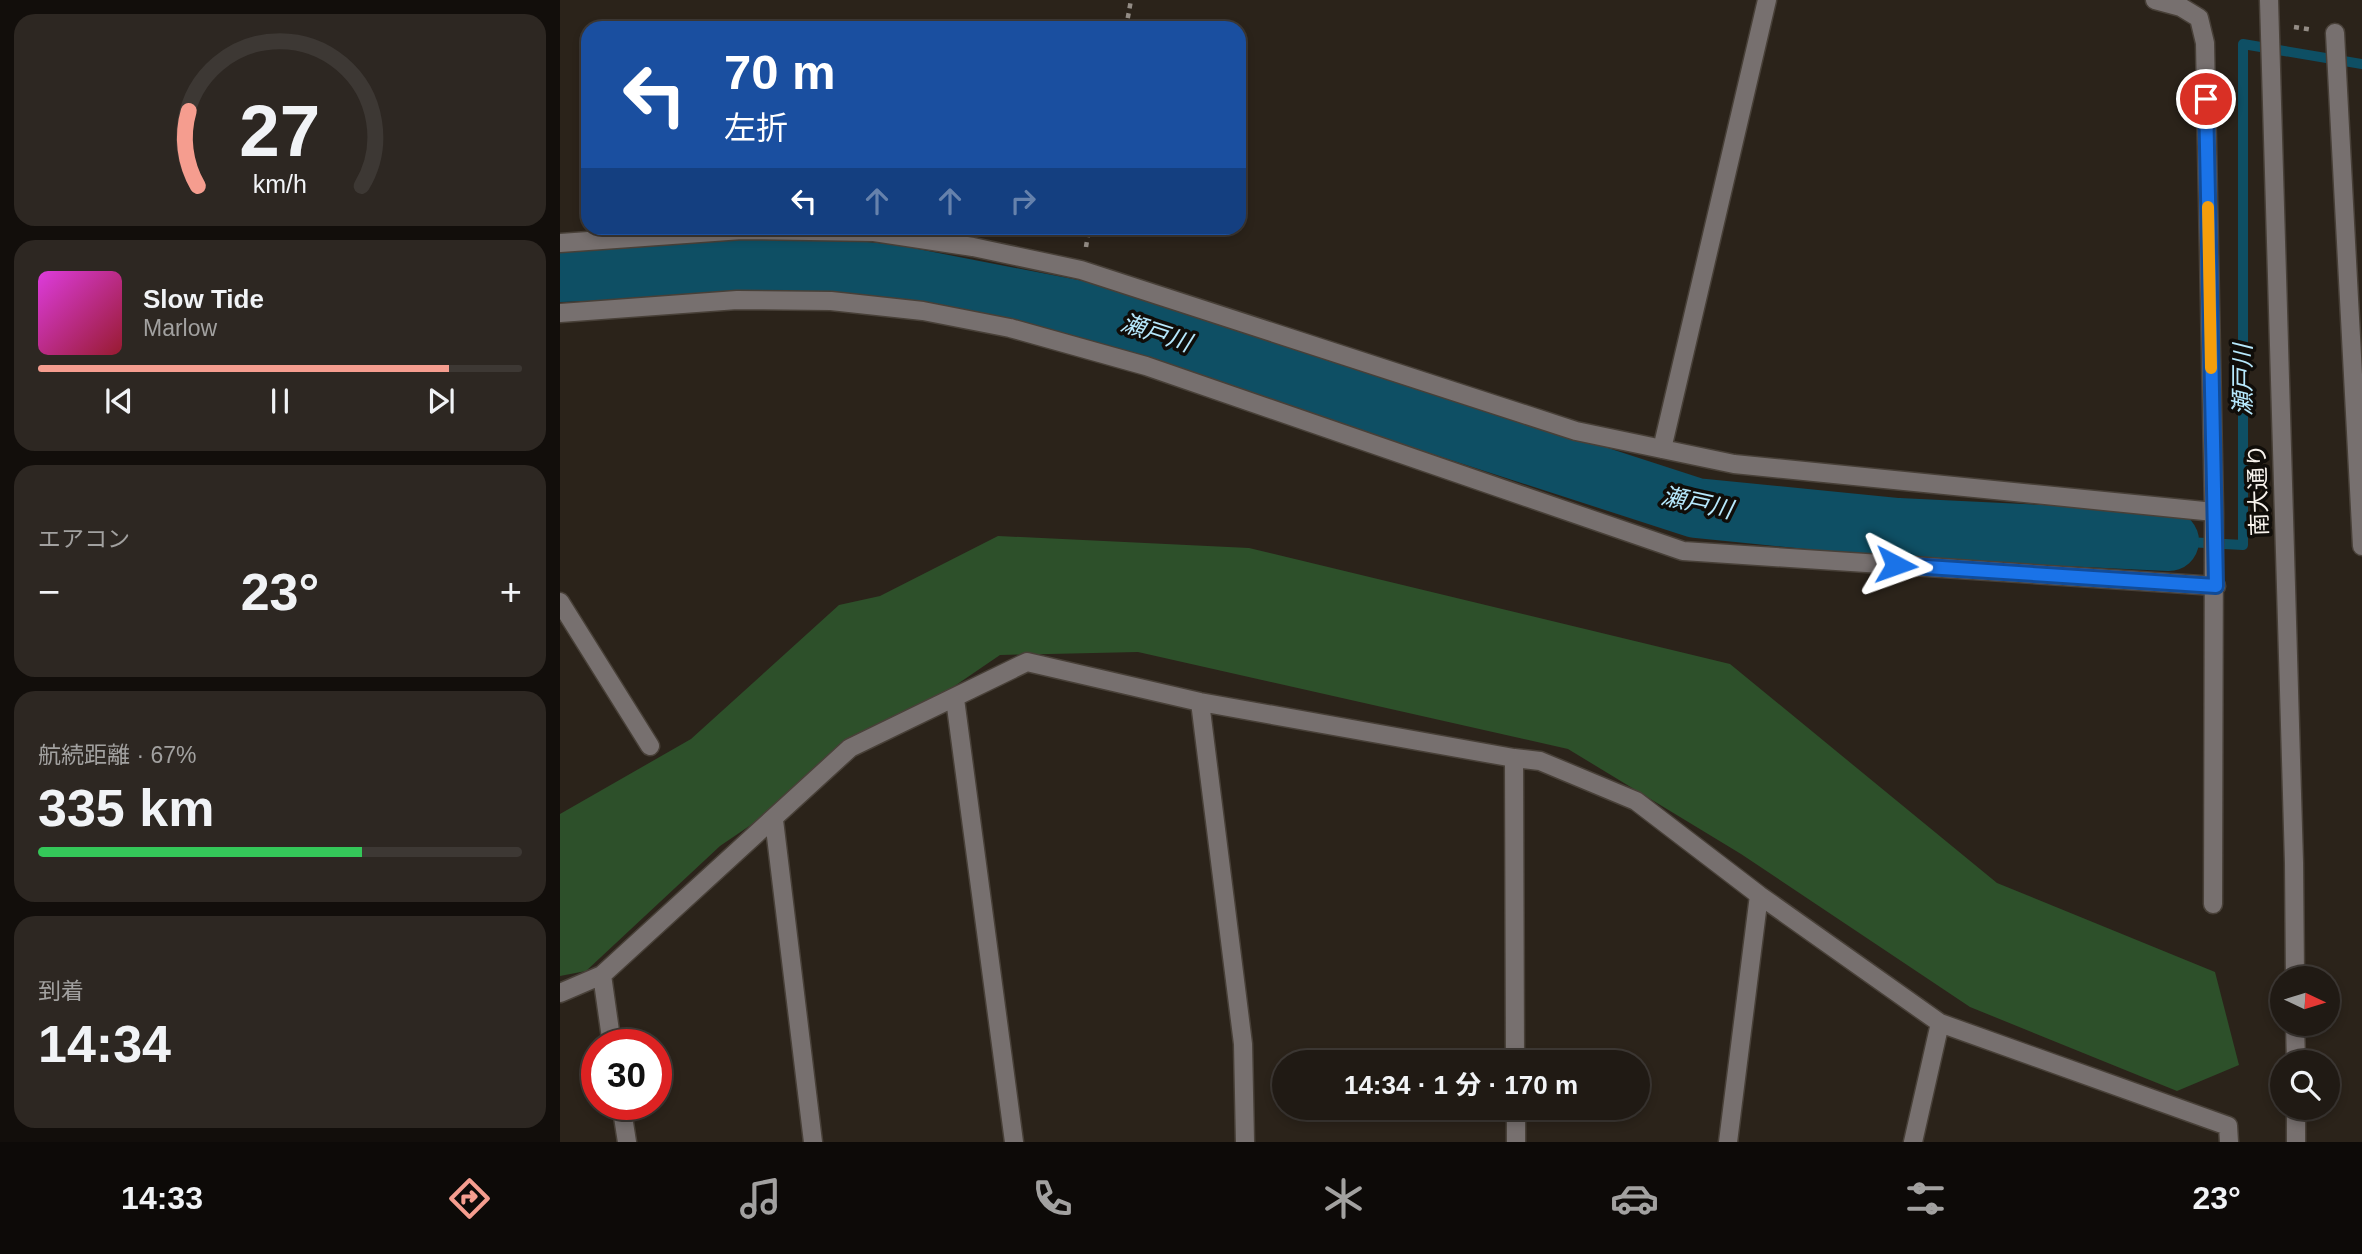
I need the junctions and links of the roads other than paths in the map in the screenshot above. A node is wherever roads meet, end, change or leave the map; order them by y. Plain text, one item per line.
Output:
1 (1767, 0) edge
2 (2155, 0) edge
3 (2269, 0) edge
4 (2336, 33) dead end
5 (672, 235) edge
6 (894, 235) edge
7 (560, 243) edge
8 (560, 313) edge
9 (1662, 449) junction
10 (2214, 512) junction
11 (2362, 546) edge
12 (2216, 586) junction
13 (560, 602) edge
14 (955, 699) junction
15 (1200, 702) junction
16 (650, 746) dead end
17 (1514, 758) junction
18 (774, 820) junction
19 (1759, 895) junction
20 (2213, 904) dead end
21 (2295, 966) edge
22 (602, 975) junction
23 (560, 993) edge
24 (1940, 1023) junction
25 (610, 1029) edge
26 (1515, 1050) edge
27 (624, 1120) edge
28 (1516, 1120) edge
29 (2296, 1120) edge
30 (627, 1142) edge
31 (813, 1142) edge
32 (1014, 1142) edge
33 (1245, 1142) edge
34 (1516, 1142) edge
35 (1728, 1142) edge
36 (1913, 1142) edge
37 (2229, 1142) edge
38 (2296, 1142) edge

1 - 9 street
2 - 10 street
3 - 21 street, 南大通り
4 - 11 street
5 - 7 street
6 - 9 street
8 - 12 street
9 - 10 street
10 - 12 street
12 - 20 street
13 - 16 street
14 - 15 street
14 - 18 street
14 - 32 street
15 - 17 street
15 - 33 street
17 - 19 street
17 - 26 street
18 - 22 street
18 - 31 street
19 - 24 street
19 - 35 street
22 - 23 street
22 - 25 street
24 - 36 street
24 - 37 street
27 - 30 street
28 - 34 street
29 - 38 street

